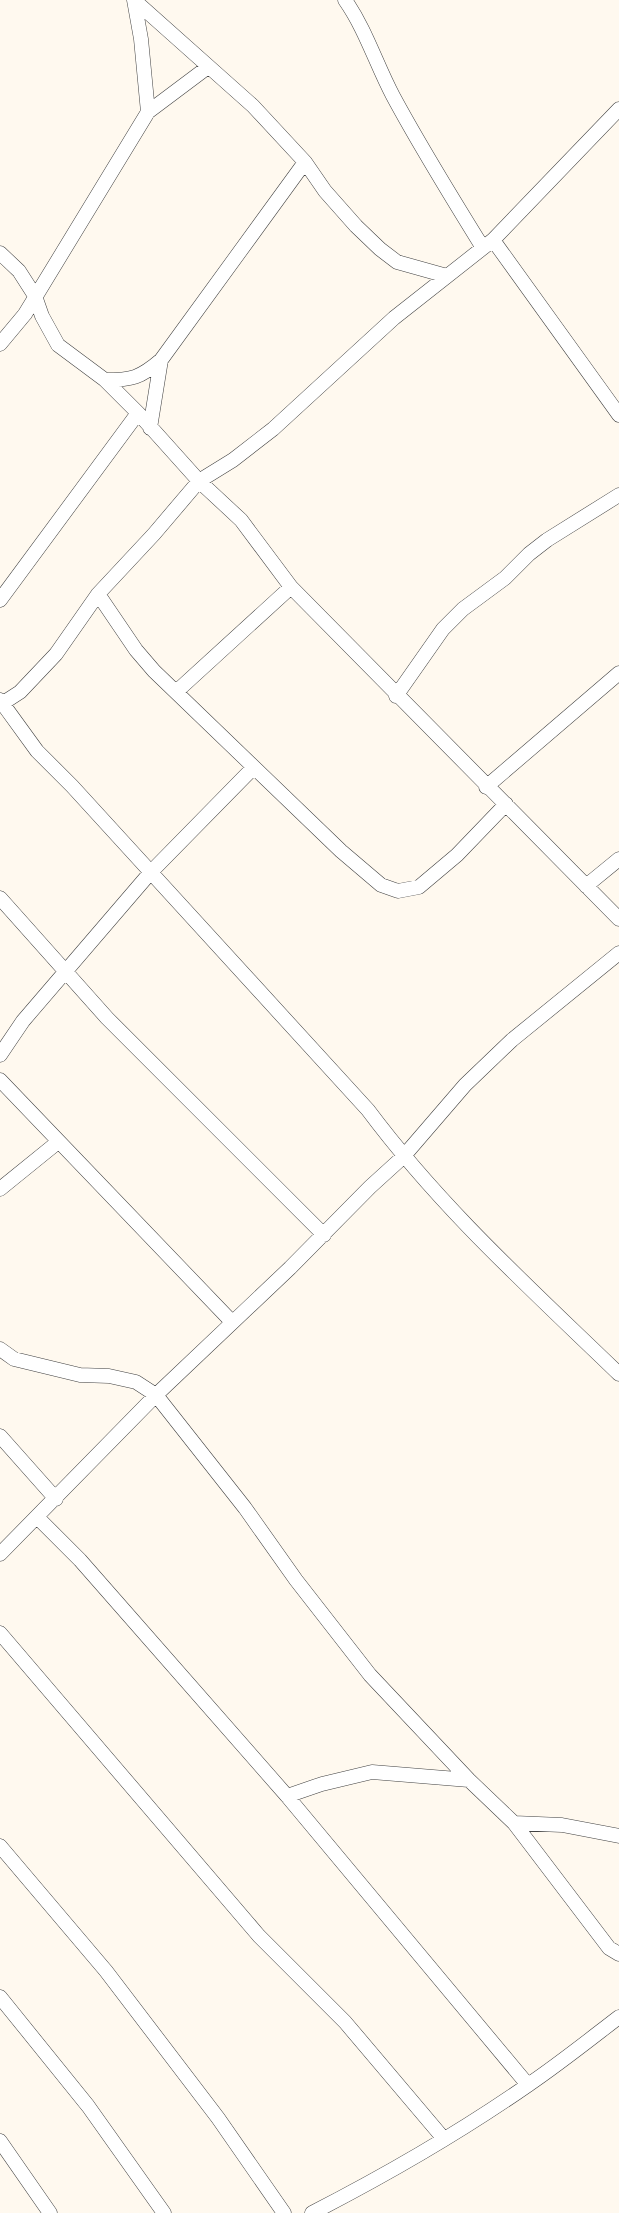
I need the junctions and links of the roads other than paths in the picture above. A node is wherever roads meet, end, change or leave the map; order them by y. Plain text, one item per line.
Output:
1 (134, 0) edge
2 (345, 0) edge
3 (208, 67) junction
4 (619, 109) edge
5 (148, 112) junction
6 (305, 162) junction
7 (488, 244) junction
8 (0, 253) edge
9 (447, 276) junction
10 (35, 296) junction
11 (0, 344) edge
12 (161, 360) junction
13 (105, 380) junction
14 (138, 413) junction
15 (619, 415) edge
16 (150, 428) junction
17 (199, 481) junction
18 (619, 495) edge
19 (291, 587) junction
20 (98, 594) junction
21 (0, 600) edge
22 (619, 673) edge
23 (176, 692) junction
24 (396, 696) junction
25 (1, 703) edge
26 (254, 768) junction
27 (486, 786) junction
28 (506, 804) junction
29 (619, 860) edge
30 (150, 873) junction
31 (586, 886) junction
32 (0, 898) edge
33 (619, 919) edge
34 (619, 952) edge
35 (66, 972) junction
36 (0, 1055) edge
37 (0, 1080) edge
38 (58, 1142) junction
39 (403, 1157) junction
40 (0, 1189) edge
41 (324, 1235) junction
42 (232, 1322) junction
43 (0, 1349) edge
44 (619, 1374) edge
45 (156, 1395) junction
46 (0, 1436) edge
47 (56, 1499) junction
48 (37, 1517) junction
49 (0, 1554) edge
50 (0, 1633) edge
51 (469, 1780) junction
52 (287, 1796) junction
53 (514, 1824) junction
54 (619, 1836) edge
55 (0, 1846) edge
56 (619, 1954) edge
57 (0, 1997) edge
58 (619, 2017) edge
59 (528, 2085) junction
60 (444, 2139) junction
61 (0, 2141) edge
62 (50, 2213) edge
63 (164, 2213) edge
64 (284, 2213) edge
65 (312, 2213) edge

1 - 3 street
1 - 5 street
2 - 7 street
3 - 5 street
3 - 6 street
4 - 7 street
5 - 10 street
6 - 9 street
6 - 12 street
7 - 9 street
7 - 15 street
8 - 10 street
9 - 17 street
10 - 11 street
10 - 13 street
12 - 13 street
12 - 16 street
13 - 14 street
14 - 16 street
14 - 21 street
16 - 17 street
17 - 19 street
17 - 20 street
18 - 24 street
19 - 23 street
19 - 24 street
20 - 23 street
20 - 25 street
22 - 27 street
23 - 26 street
24 - 27 street
25 - 30 street
26 - 28 street
26 - 30 street
27 - 28 street
28 - 31 street
29 - 31 street
30 - 35 street
30 - 39 street
31 - 33 street
32 - 35 street
34 - 39 street
35 - 36 street
35 - 41 street
37 - 38 street
38 - 40 street
38 - 42 street
39 - 41 street
39 - 44 street
41 - 42 street
42 - 45 street
43 - 45 street
45 - 47 street
45 - 51 street
46 - 47 street
47 - 48 street
48 - 49 street
48 - 52 street
50 - 60 street
51 - 52 street
51 - 53 street
52 - 59 street
53 - 54 street
53 - 56 street
55 - 64 street
57 - 63 street
58 - 59 street
59 - 60 street
60 - 65 street
61 - 62 street

